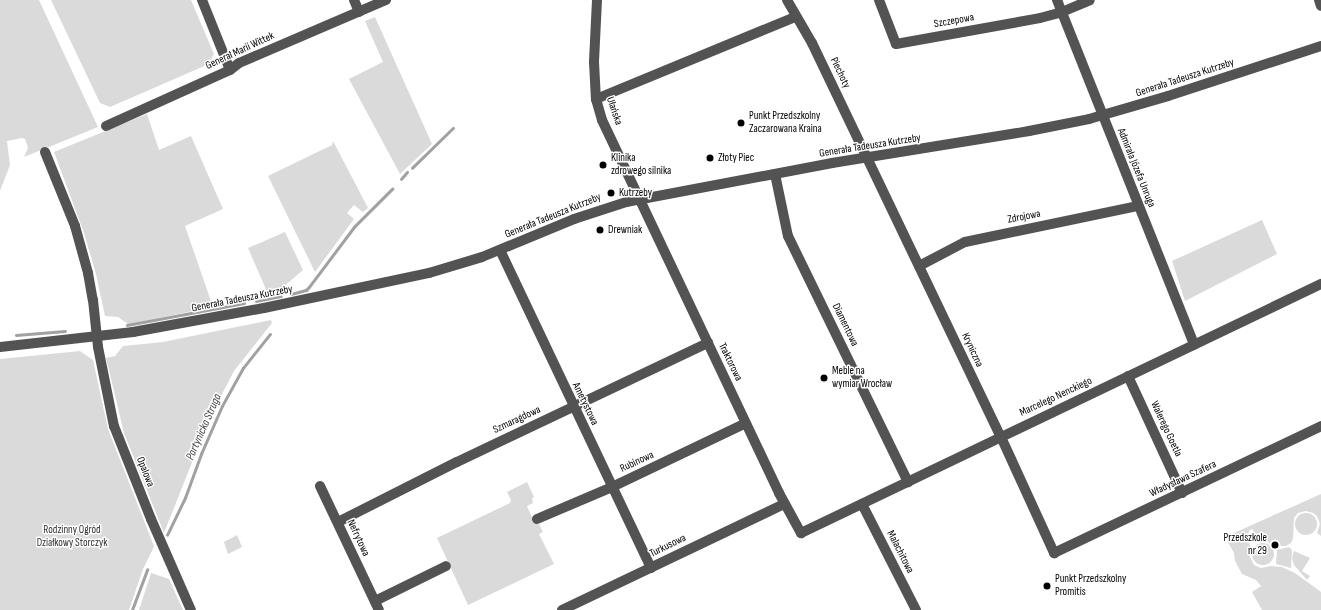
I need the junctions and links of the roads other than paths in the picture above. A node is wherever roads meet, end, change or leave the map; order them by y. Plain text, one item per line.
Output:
1 (202, 0) edge
2 (354, 0) edge
3 (386, 0) edge
4 (597, 0) edge
5 (787, 0) edge
6 (878, 0) edge
7 (1057, 0) edge
8 (1090, 0) edge
9 (1318, 0) edge
10 (1321, 6) edge
11 (358, 12) junction
12 (1062, 12) junction
13 (796, 17) junction
14 (1321, 46) edge
15 (230, 70) junction
16 (596, 98) junction
17 (1103, 116) junction
18 (106, 126) dead end
19 (45, 152) dead end
20 (866, 158) junction
21 (775, 174) junction
22 (640, 199) junction
23 (1138, 206) junction
24 (500, 250) junction
25 (919, 266) junction
26 (1321, 284) edge
27 (96, 336) junction
28 (708, 343) junction
29 (1194, 345) junction
30 (0, 347) edge
31 (1128, 376) junction
32 (573, 407) junction
33 (746, 423) junction
34 (1321, 426) edge
35 (1001, 437) junction
36 (908, 482) junction
37 (320, 486) dead end
38 (612, 487) junction
39 (1182, 493) junction
40 (784, 504) junction
41 (862, 504) junction
42 (537, 519) dead end
43 (338, 522) junction
44 (801, 533) joint
45 (1054, 553) joint
46 (446, 566) dead end
47 (651, 568) junction
48 (377, 605) edge
49 (191, 610) edge
50 (562, 610) edge
51 (916, 610) edge

1 - 15 street
2 - 11 street
3 - 11 street, Generał Marii Wittek
4 - 16 street, Ułańska
5 - 13 street, Piechoty
6 - 12 street, Szczepowa
7 - 12 street, Admirała Józefa Unruga
8 - 12 street
9 - 10 street
11 - 15 street, Generał Marii Wittek
12 - 17 street, Admirała Józefa Unruga
13 - 16 street
13 - 20 street, Piechoty
14 - 17 street, Generała Tadeusza Kutrzeby
15 - 18 street, Generał Marii Wittek
16 - 22 street, Ułańska
17 - 20 street, Generała Tadeusza Kutrzeby
17 - 23 street, Admirała Józefa Unruga
19 - 27 street, Opalowa
20 - 21 street, Generała Tadeusza Kutrzeby
20 - 25 street, Kryniczna
21 - 22 street, Generała Tadeusza Kutrzeby
21 - 36 street, Diamentowa
22 - 24 street, Generała Tadeusza Kutrzeby
22 - 28 street, Traktorowa
23 - 25 street, Zdrojowa
23 - 29 street, Admirała Józefa Unruga
24 - 27 street, Generała Tadeusza Kutrzeby
24 - 32 street, Ametystowa
25 - 35 street, Kryniczna
26 - 29 street, Marcelego Nenckiego
27 - 30 street, Generała Tadeusza Kutrzeby
27 - 49 street, Opalowa
28 - 32 street, Szmaragdowa
28 - 33 street, Traktorowa
29 - 31 street, Marcelego Nenckiego
31 - 35 street, Marcelego Nenckiego
31 - 39 street, Walerego Goetla
32 - 38 street, Ametystowa
32 - 43 street, Szmaragdowa
33 - 38 street, Rubinowa
33 - 40 street, Traktorowa
34 - 39 street, Władysława Szafera
35 - 36 street, Marcelego Nenckiego
35 - 45 street, Kryniczna
36 - 41 street, Marcelego Nenckiego
37 - 43 street, Nefrytowa
38 - 42 street, Rubinowa
38 - 47 street, Ametystowa
39 - 45 street, Władysława Szafera
40 - 44 street, Traktorowa
40 - 47 street, Turkusowa
41 - 44 street, Marcelego Nenckiego
41 - 51 street, Malachitowa
43 - 48 street, Nefrytowa
46 - 48 street, Nefrytowa
47 - 50 street, Turkusowa

